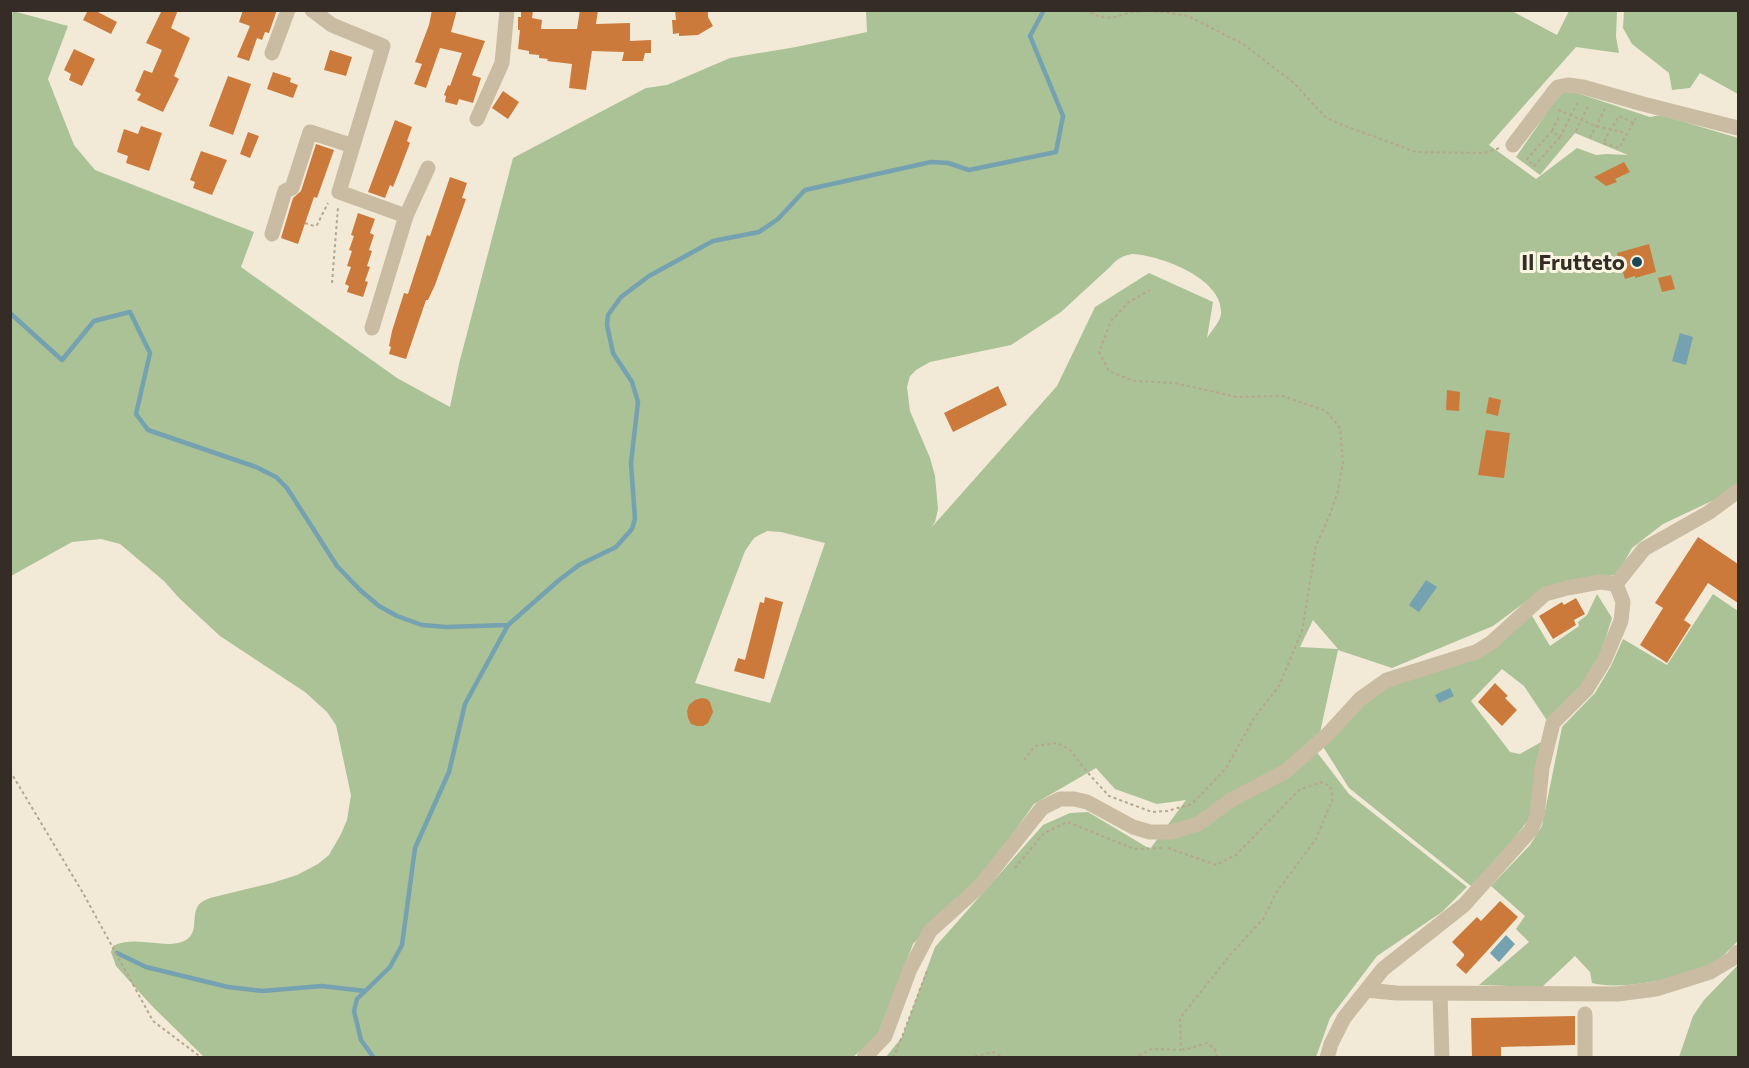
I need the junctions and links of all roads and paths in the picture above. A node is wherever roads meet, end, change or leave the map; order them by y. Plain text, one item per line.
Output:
1 (288, 10) edge
2 (312, 10) edge
3 (507, 10) edge
4 (1085, 10) edge
5 (330, 18) edge
6 (272, 53) dead end
7 (1611, 96) junction
8 (1580, 99) dead end
9 (1589, 104) dead end
10 (1571, 114) junction
11 (1559, 117) dead end
12 (477, 119) dead end
13 (1581, 119) junction
14 (1596, 126) junction
15 (1738, 128) edge
16 (1611, 129) junction
17 (1552, 130) junction
18 (1576, 131) dead end
19 (1626, 133) junction
20 (1560, 137) junction
21 (1590, 138) dead end
22 (1513, 145) joint
23 (353, 146) junction
24 (428, 168) dead end
25 (339, 192) junction
26 (406, 216) junction
27 (305, 223) dead end
28 (272, 234) dead end
29 (332, 283) dead end
30 (1150, 290) dead end
31 (372, 328) dead end
32 (1738, 491) edge
33 (1616, 584) junction
34 (1024, 760) dead end
35 (10, 771) edge
36 (1014, 869) dead end
37 (1738, 952) edge
38 (929, 964) dead end
39 (1366, 990) junction
40 (1440, 994) junction
41 (1585, 1014) dead end
42 (1184, 1050) junction
43 (202, 1058) edge
44 (864, 1058) edge
45 (893, 1058) edge
46 (969, 1058) edge
47 (1005, 1058) edge
48 (1133, 1058) edge
49 (1217, 1058) edge
50 (1327, 1058) edge
51 (1442, 1058) edge
52 (1585, 1058) edge

1 - 6 street
2 - 5 street
3 - 12 street
4 - 22 path
5 - 23 street
7 - 14 path
7 - 15 street
7 - 22 street
8 - 10 path
9 - 13 path
10 - 13 path
10 - 20 path
11 - 17 path
13 - 14 path
13 - 18 path
14 - 16 path
14 - 21 path
16 - 19 path
16 - 19 path
16 - 19 path
17 - 20 path
17 - 20 path
23 - 25 street
23 - 28 street
24 - 26 street
25 - 26 street
25 - 27 path
25 - 29 path
26 - 31 street
30 - 34 path
32 - 33 street
33 - 39 street
33 - 44 street
35 - 43 path
36 - 42 path
37 - 40 street
38 - 45 path
39 - 40 street
39 - 50 street
40 - 51 street
41 - 52 street
42 - 48 path
42 - 49 path
46 - 47 path

